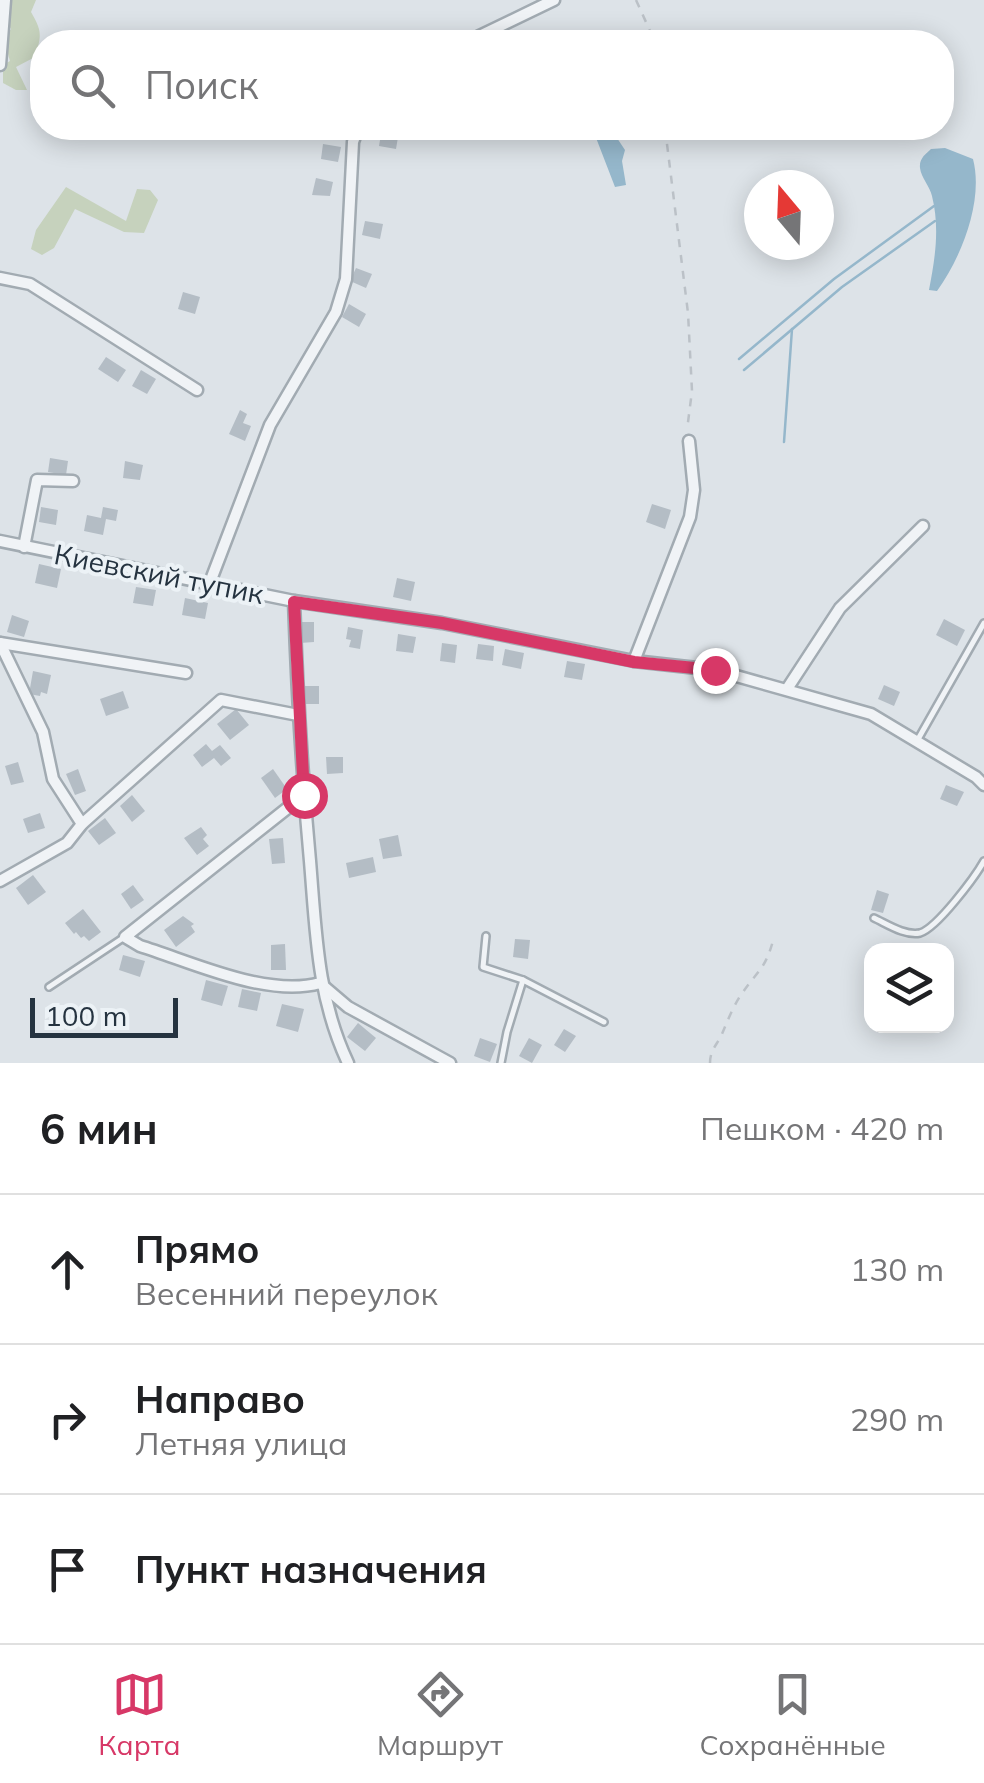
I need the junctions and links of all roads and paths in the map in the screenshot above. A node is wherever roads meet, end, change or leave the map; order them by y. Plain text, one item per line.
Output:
1 (5, 0) edge
2 (554, 0) edge
3 (636, 0) edge
4 (492, 30) edge
5 (650, 30) edge
6 (0, 62) edge
7 (354, 140) edge
8 (666, 140) edge
9 (0, 278) edge
10 (197, 390) dead end
11 (689, 441) joint
12 (73, 481) dead end
13 (924, 526) dead end
14 (0, 541) edge
15 (24, 547) junction
16 (209, 586) junction
17 (298, 602) junction
18 (984, 623) edge
19 (0, 643) edge
20 (634, 662) junction
21 (186, 673) dead end
22 (787, 689) junction
23 (298, 715) junction
24 (917, 741) junction
25 (984, 785) edge
26 (304, 795) junction
27 (82, 824) junction
28 (984, 861) edge
29 (0, 881) edge
30 (874, 918) dead end
31 (486, 936) dead end
32 (125, 937) junction
33 (774, 937) dead end
34 (523, 980) junction
35 (320, 983) junction
36 (49, 987) dead end
37 (604, 1022) dead end
38 (348, 1063) edge
39 (450, 1063) edge
40 (501, 1063) edge
41 (710, 1063) edge

1 - 6 street
2 - 4 street
3 - 5 path
7 - 16 street
8 - 11 path
9 - 10 street
11 - 20 street
12 - 15 street, Киевский тупик
13 - 22 street
14 - 15 street, Киевский тупик
15 - 16 street, Киевский тупик
16 - 17 street, Киевский тупик
17 - 20 street, Киевский тупик
17 - 23 street
18 - 24 lane
19 - 21 street
19 - 27 street
20 - 22 street, Киевский тупик
22 - 24 street, Киевский тупик
23 - 26 street
23 - 27 street
24 - 25 street, Киевский тупик
26 - 32 street
26 - 35 street
27 - 29 street
28 - 30 lane
31 - 34 lane
32 - 35 street
32 - 36 lane
33 - 41 path
34 - 37 lane
34 - 40 lane
35 - 38 street
35 - 39 street

